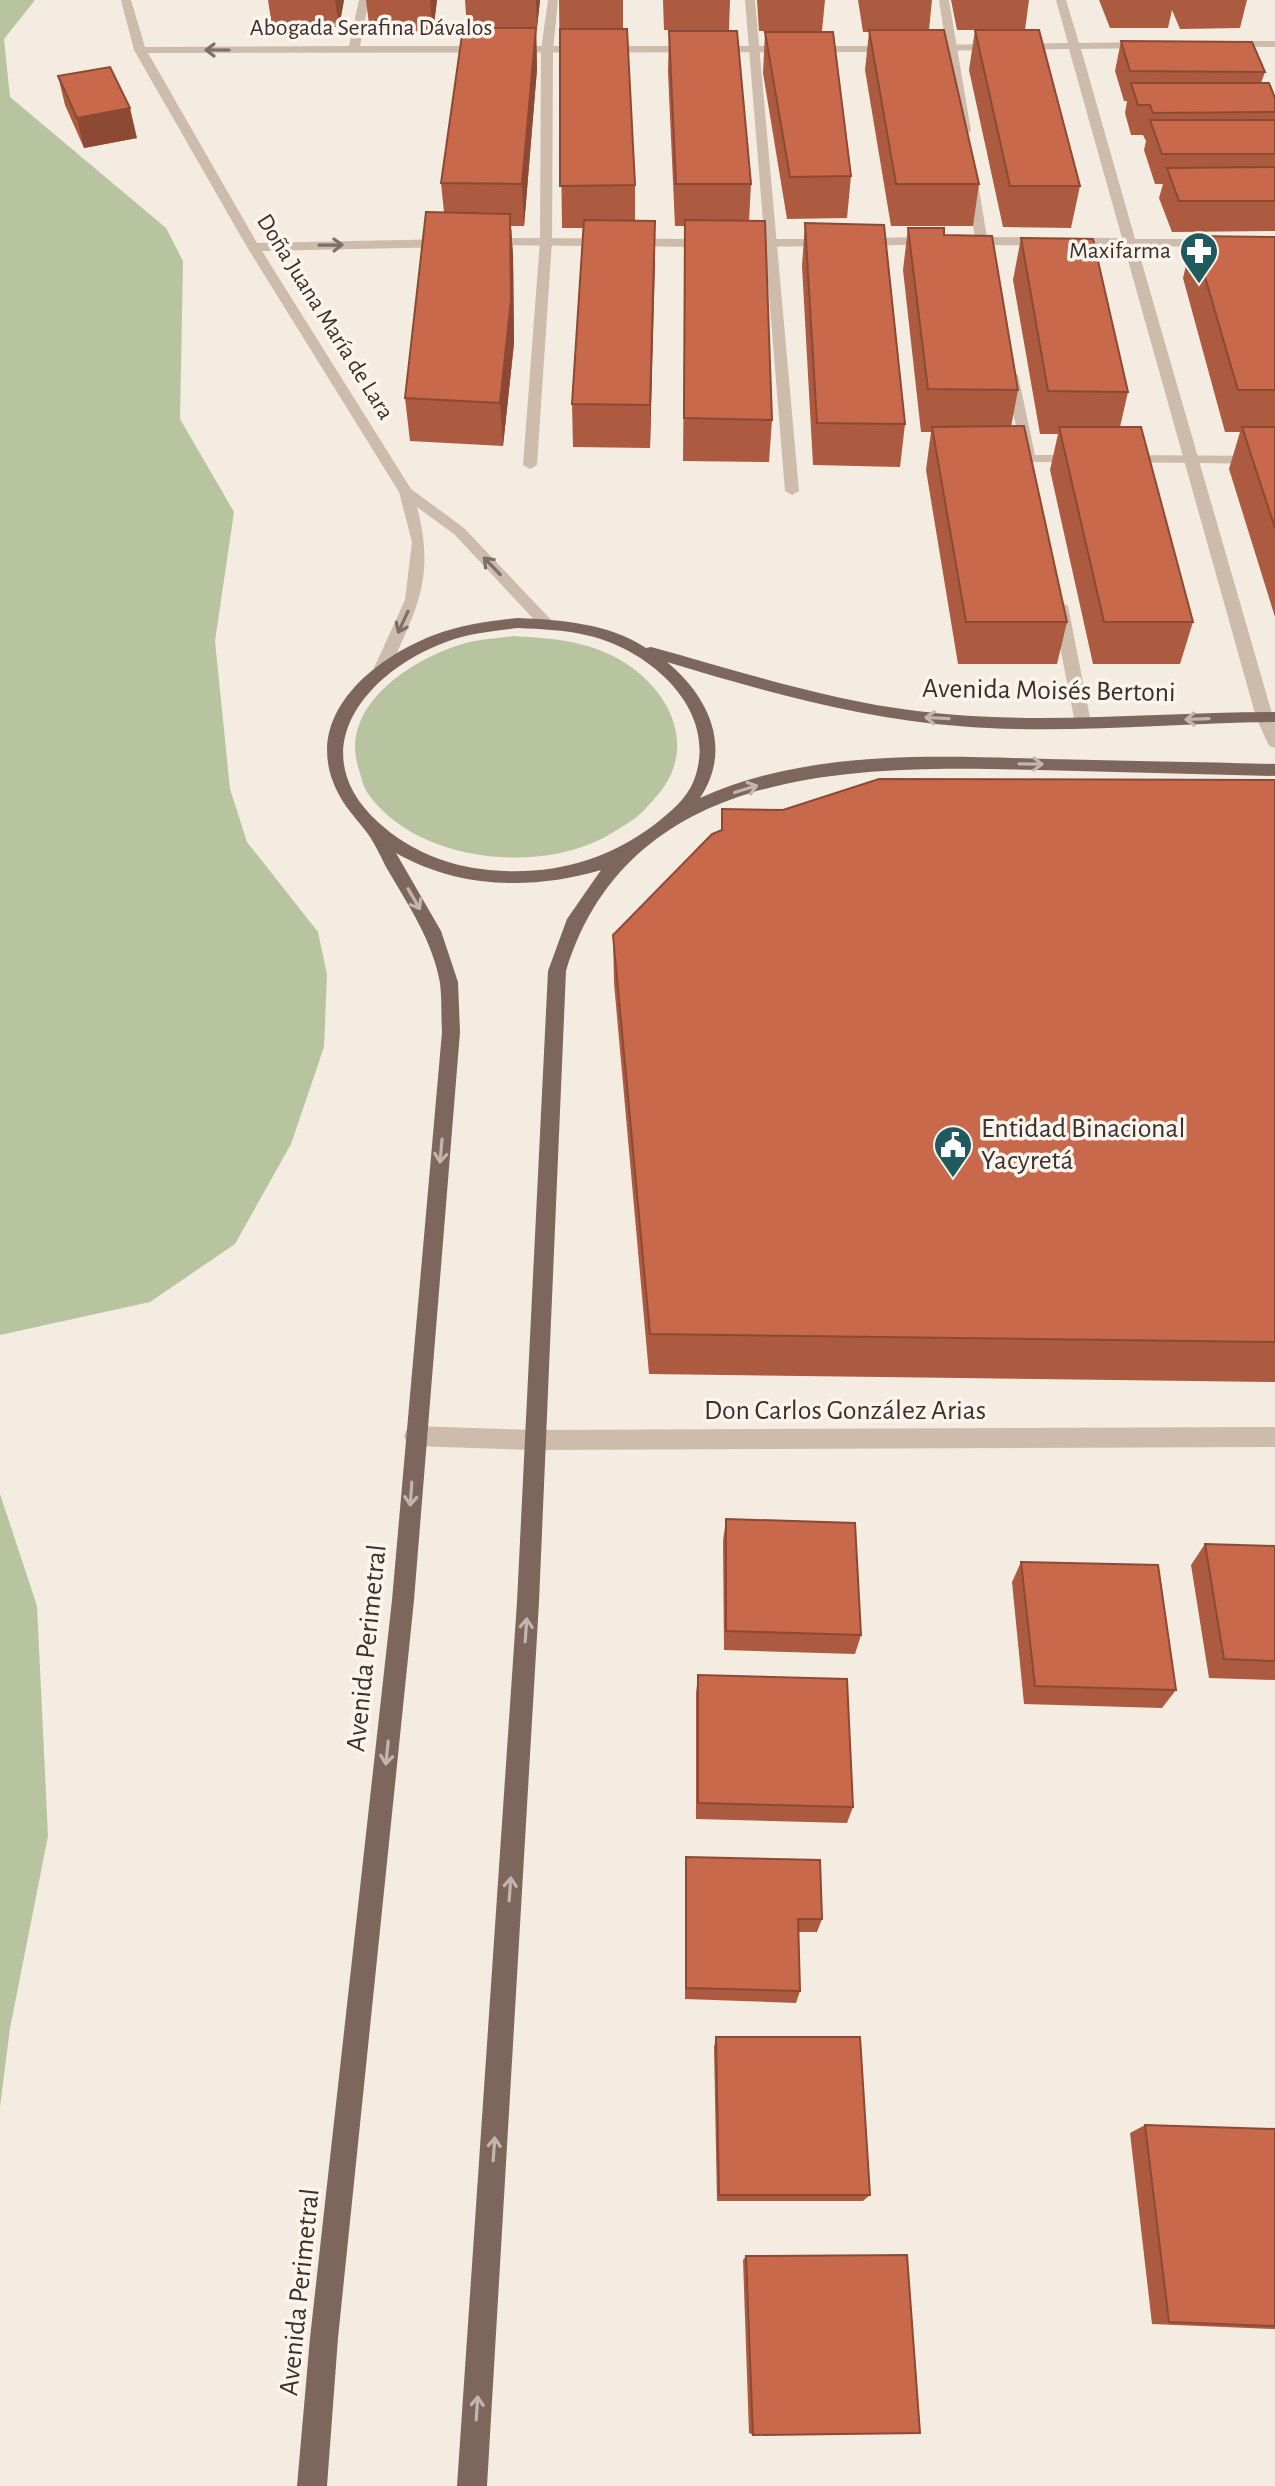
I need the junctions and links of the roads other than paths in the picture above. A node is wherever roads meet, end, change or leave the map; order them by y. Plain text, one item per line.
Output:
1 (126, 0) edge
2 (364, 0) edge
3 (553, 0) edge
4 (750, 0) edge
5 (944, 0) edge
6 (1061, 0) edge
7 (1275, 44) edge
8 (1167, 45) edge
9 (1213, 45) edge
10 (1074, 46) junction
11 (953, 48) junction
12 (354, 49) junction
13 (140, 50) junction
14 (547, 50) junction
15 (754, 50) junction
16 (968, 152) edge
17 (970, 167) edge
18 (546, 241) junction
19 (980, 241) junction
20 (1131, 242) junction
21 (837, 243) edge
22 (852, 243) edge
23 (1233, 243) edge
24 (773, 244) junction
25 (253, 247) junction
26 (987, 272) edge
27 (1009, 366) edge
28 (1001, 459) edge
29 (1094, 459) edge
30 (1110, 459) edge
31 (1190, 460) junction
32 (1275, 460) edge
33 (530, 465) dead end
34 (1032, 467) junction
35 (792, 491) dead end
36 (406, 492) junction
37 (1055, 583) edge
38 (546, 623) junction
39 (638, 649) junction
40 (382, 668) junction
41 (1270, 717) edge
42 (1083, 723) junction
43 (1275, 742) edge
44 (1275, 770) edge
45 (674, 819) junction
46 (375, 832) junction
47 (627, 852) junction
48 (415, 1436) junction
49 (1275, 1437) edge
50 (534, 1440) junction
51 (312, 2486) edge
52 (472, 2486) edge

1 - 13 street, Doña Juana María de Lara
2 - 12 street
3 - 14 street
4 - 15 street
5 - 11 street
6 - 10 street
7 - 9 street
8 - 10 street, Abogada Serafina Dávalos
10 - 11 street, Abogada Serafina Dávalos
10 - 20 street
11 - 15 street, Abogada Serafina Dávalos
11 - 16 street
12 -> 13 street, Abogada Serafina Dávalos
12 - 14 street, Abogada Serafina Dávalos
13 - 25 street, Doña Juana María de Lara
14 - 15 street, Abogada Serafina Dávalos
14 - 18 street
15 - 24 street
17 - 19 street
18 - 24 street
25 -> 18 street
18 - 33 street
19 - 20 street
19 - 22 street
19 - 26 street
20 - 23 street
20 - 31 street
21 - 24 street
24 - 35 street
25 - 36 street, Doña Juana María de Lara
27 - 34 street
28 - 34 street
29 - 34 street
30 - 31 street
31 - 32 street
31 - 41 street
38 -> 36 street
36 -> 40 street, Doña Juana María de Lara
37 - 42 street
38 - 39 main road, Avenida Moisés Bertoni
38 - 40 main road, Avenida Moisés Bertoni
42 -> 39 main road, Avenida Moisés Bertoni
39 - 45 main road, Avenida Moisés Bertoni
40 - 46 main road, Avenida Moisés Bertoni
41 -> 42 main road, Avenida Moisés Bertoni
41 - 43 street
45 -> 44 main road, Avenida Moisés Bertoni
45 - 47 main road, Avenida Moisés Bertoni
46 - 47 main road, Avenida Moisés Bertoni
46 -> 48 main road, Avenida Perimetral
47 - 50 main road
48 - 50 street, Don Carlos González Arias
48 -> 51 main road, Avenida Perimetral
49 - 50 street, Don Carlos González Arias
52 -> 50 main road

